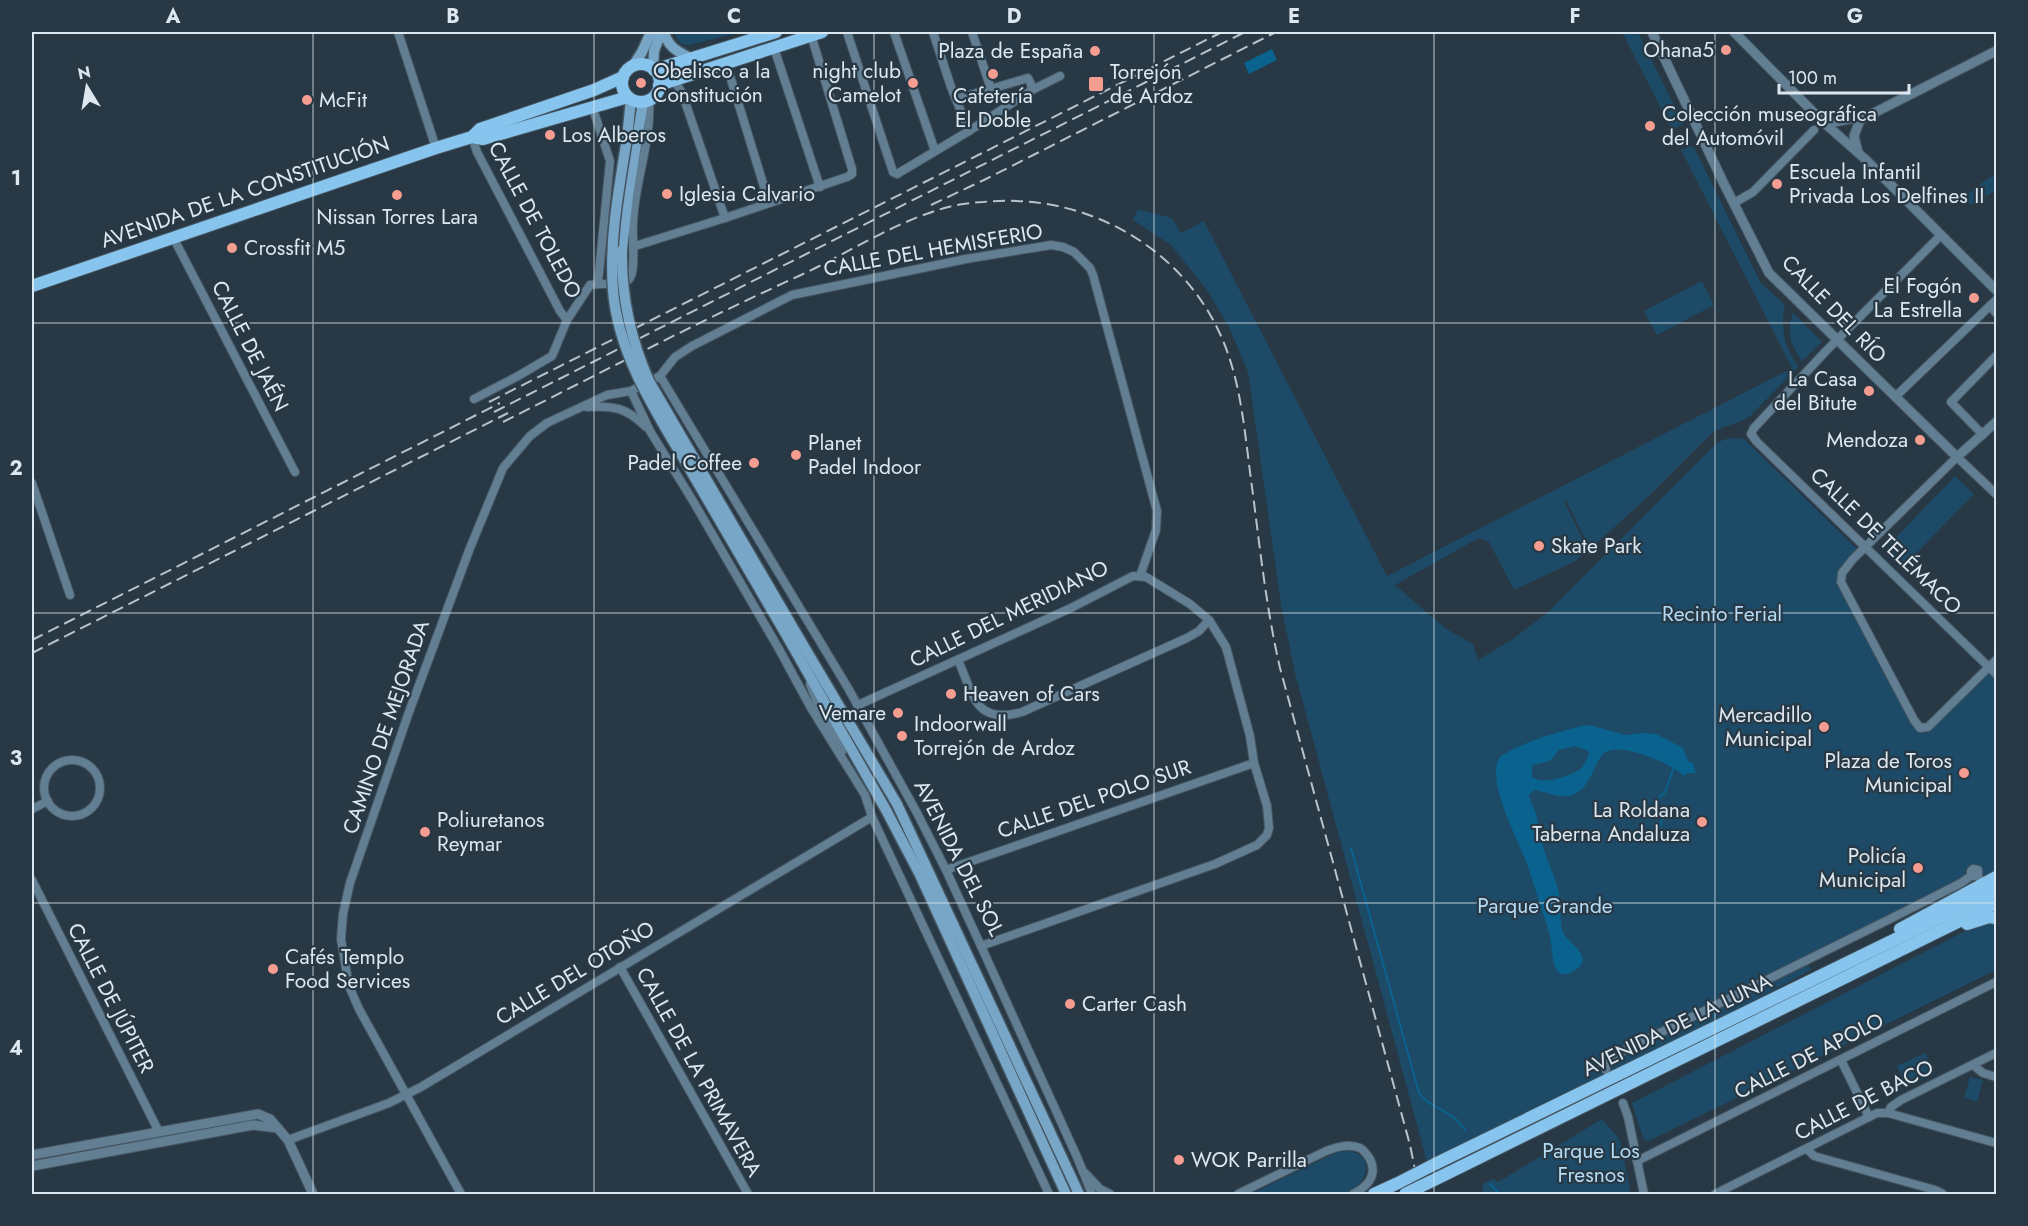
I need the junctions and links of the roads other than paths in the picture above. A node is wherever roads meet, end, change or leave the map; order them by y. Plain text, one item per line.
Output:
1 (398, 32) edge
2 (651, 32) edge
3 (663, 32) edge
4 (776, 32) edge
5 (848, 32) edge
6 (894, 32) edge
7 (933, 32) edge
8 (972, 32) edge
9 (1650, 32) edge
10 (1734, 32) edge
11 (816, 33) edge
12 (774, 48) junction
13 (1996, 51) edge
14 (690, 58) junction
15 (726, 63) junction
16 (633, 66) junction
17 (653, 69) junction
18 (1060, 76) dead end
19 (623, 77) junction
20 (672, 80) junction
21 (659, 84) junction
22 (991, 89) junction
23 (1032, 90) junction
24 (638, 99) junction
25 (956, 99) junction
26 (592, 106) junction
27 (1811, 110) junction
28 (1866, 116) junction
29 (1853, 119) junction
30 (1814, 130) dead end
31 (969, 131) junction
32 (472, 137) junction
33 (1843, 140) junction
34 (436, 148) junction
35 (935, 151) junction
36 (1858, 152) junction
37 (820, 187) junction
38 (769, 203) junction
39 (1734, 203) junction
40 (725, 219) junction
41 (1941, 235) junction
42 (173, 237) junction
43 (635, 246) junction
44 (598, 283) junction
45 (32, 285) edge
46 (1996, 290) edge
47 (1996, 300) edge
48 (1990, 306) junction
49 (1996, 313) edge
50 (567, 320) junction
51 (1837, 339) junction
52 (1996, 356) edge
53 (660, 376) junction
54 (631, 391) junction
55 (1895, 397) junction
56 (474, 399) dead end
57 (582, 407) junction
58 (1996, 422) edge
59 (650, 431) junction
60 (1983, 435) junction
61 (1957, 457) junction
62 (295, 472) dead end
63 (32, 483) edge
64 (1996, 494) edge
65 (1866, 547) junction
66 (1140, 576) junction
67 (70, 594) dead end
68 (1209, 620) junction
69 (792, 635) junction
70 (958, 660) junction
71 (1996, 660) edge
72 (801, 662) junction
73 (1989, 667) junction
74 (1996, 674) edge
75 (858, 705) junction
76 (1254, 763) junction
77 (850, 769) junction
78 (48, 801) junction
79 (32, 809) edge
80 (872, 817) junction
81 (946, 870) junction
82 (1996, 877) edge
83 (1977, 878) junction
84 (32, 880) edge
85 (1996, 890) edge
86 (1996, 903) edge
87 (1996, 918) edge
88 (981, 946) junction
89 (620, 967) junction
90 (1840, 974) junction
91 (1996, 982) edge
92 (1996, 1053) edge
93 (1840, 1060) junction
94 (1973, 1065) junction
95 (1606, 1070) dead end
96 (1996, 1077) edge
97 (406, 1095) junction
98 (1623, 1103) dead end
99 (1888, 1113) junction
100 (1869, 1117) junction
101 (278, 1128) junction
102 (159, 1132) junction
103 (288, 1140) junction
104 (1996, 1143) edge
105 (1807, 1149) junction
106 (32, 1155) edge
107 (1637, 1161) junction
108 (32, 1166) edge
109 (1082, 1170) junction
110 (1726, 1192) edge
111 (313, 1194) edge
112 (461, 1194) edge
113 (748, 1194) edge
114 (1049, 1194) edge
115 (1066, 1194) edge
116 (1079, 1194) edge
117 (1092, 1194) edge
118 (1110, 1194) edge
119 (1238, 1194) edge
120 (1353, 1194) edge
121 (1374, 1194) edge
122 (1405, 1194) edge
123 (1644, 1194) edge
124 (1715, 1194) edge
125 (1943, 1194) edge

1 - 34 street
2 - 16 main road
3 - 14 main road
3 - 17 main road
4 - 14 main road
5 - 35 street
6 - 35 street
7 - 25 street
8 - 22 street
9 - 39 street, CALLE DEL RÍO
10 - 27 street
11 - 12 main road
11 - 37 street
12 - 15 main road
12 - 37 street
13 - 28 street
14 - 17 main road
15 - 20 main road
15 - 38 street
16 - 17 main road
16 - 19 main road
17 - 21 main road
18 - 23 street
19 - 24 main road
19 - 32 main road, AVENIDA DE LA CONSTITUCIÓN
20 - 21 main road
20 - 40 street
21 - 24 main road
22 - 23 street
22 - 25 street
23 - 31 street
24 - 26 main road, AVENIDA DE LA CONSTITUCIÓN
24 - 43 street
24 - 69 main road, AVENIDA DEL SOL, bridge
25 - 31 street
26 - 32 main road, AVENIDA DE LA CONSTITUCIÓN
26 - 44 street
27 - 29 street
27 - 33 street
28 - 29 street
28 - 36 street
29 - 33 street
30 - 39 street
31 - 35 street
32 - 34 main road, AVENIDA DE LA CONSTITUCIÓN
32 - 50 street, CALLE DE TOLEDO
33 - 36 street
34 - 42 main road, AVENIDA DE LA CONSTITUCIÓN
36 - 41 street
37 - 38 street
38 - 40 street
39 - 51 street, CALLE DEL RÍO
40 - 43 street
41 - 46 street
41 - 51 street
42 - 45 main road, AVENIDA DE LA CONSTITUCIÓN
42 - 62 street, CALLE DE JAÉN
43 - 44 street
44 - 50 street
47 - 48 street
48 - 49 street
48 - 55 street
50 - 56 street
51 - 55 street, CALLE DEL RÍO
51 - 65 street, CALLE DE TELÉMACO
52 - 60 street
53 - 54 street
53 - 66 street, CALLE DEL HEMISFERIO
53 - 75 street, AVENIDA DEL SOL
54 - 57 street, CAMINO DE MEJORADA
54 - 59 street
55 - 61 street, CALLE DEL RÍO
57 - 59 street, CAMINO DE MEJORADA
57 - 97 street, CAMINO DE MEJORADA
58 - 60 street
59 - 77 street
60 - 61 street
61 - 64 street, CALLE DEL RÍO
61 - 65 street
63 - 67 street
65 - 73 street, CALLE DE TELÉMACO
65 - 73 street
66 - 68 street, CALLE DEL MERIDIANO
66 - 70 street, CALLE DEL MERIDIANO
68 - 70 street
68 - 76 street, CALLE DEL MERIDIANO
69 - 72 main road, AVENIDA DEL SOL
69 - 116 main road, AVENIDA DEL SOL
70 - 75 street, CALLE DEL MERIDIANO
71 - 73 street
72 - 77 street
72 - 115 main road, AVENIDA DEL SOL
73 - 74 street, CALLE DE TELÉMACO
75 - 81 street, AVENIDA DEL SOL
76 - 81 street, CALLE DEL POLO SUR
76 - 88 street, CALLE DEL MERIDIANO
77 - 80 street
78 - 78 street
78 - 79 street
80 - 89 street, CALLE DEL OTOÑO
80 - 114 street
81 - 88 street, AVENIDA DEL SOL
82 - 83 main road
83 - 90 main road
83 - 95 street
84 - 102 street, CALLE DE JÚPITER
85 - 90 main road, AVENIDA DE LA LUNA
86 - 90 main road, AVENIDA DE LA LUNA
87 - 90 main road
88 - 109 street, AVENIDA DEL SOL
89 - 97 street, CALLE DEL OTOÑO
89 - 113 street, CALLE DE LA PRIMAVERA
90 - 121 main road, AVENIDA DE LA LUNA, bridge
90 - 122 main road, AVENIDA DE LA LUNA, bridge
91 - 93 street, CALLE DE APOLO
92 - 94 street, CALLE DE BACO
93 - 100 street
93 - 107 street, CALLE DE APOLO
94 - 96 street
94 - 99 street, CALLE DE BACO
97 - 103 street, CALLE DEL OTOÑO
97 - 112 street, CAMINO DE MEJORADA
98 - 107 street
99 - 100 street, CALLE DE BACO
99 - 104 street
100 - 105 street, CALLE DE BACO
101 - 102 street
101 - 103 street
101 - 108 street
102 - 106 street
103 - 111 street
105 - 110 street, CALLE DE BACO
105 - 125 street
107 - 123 street
109 - 117 street, AVENIDA DEL SOL
109 - 118 street
110 - 124 street, CALLE DE BACO
119 - 120 street

